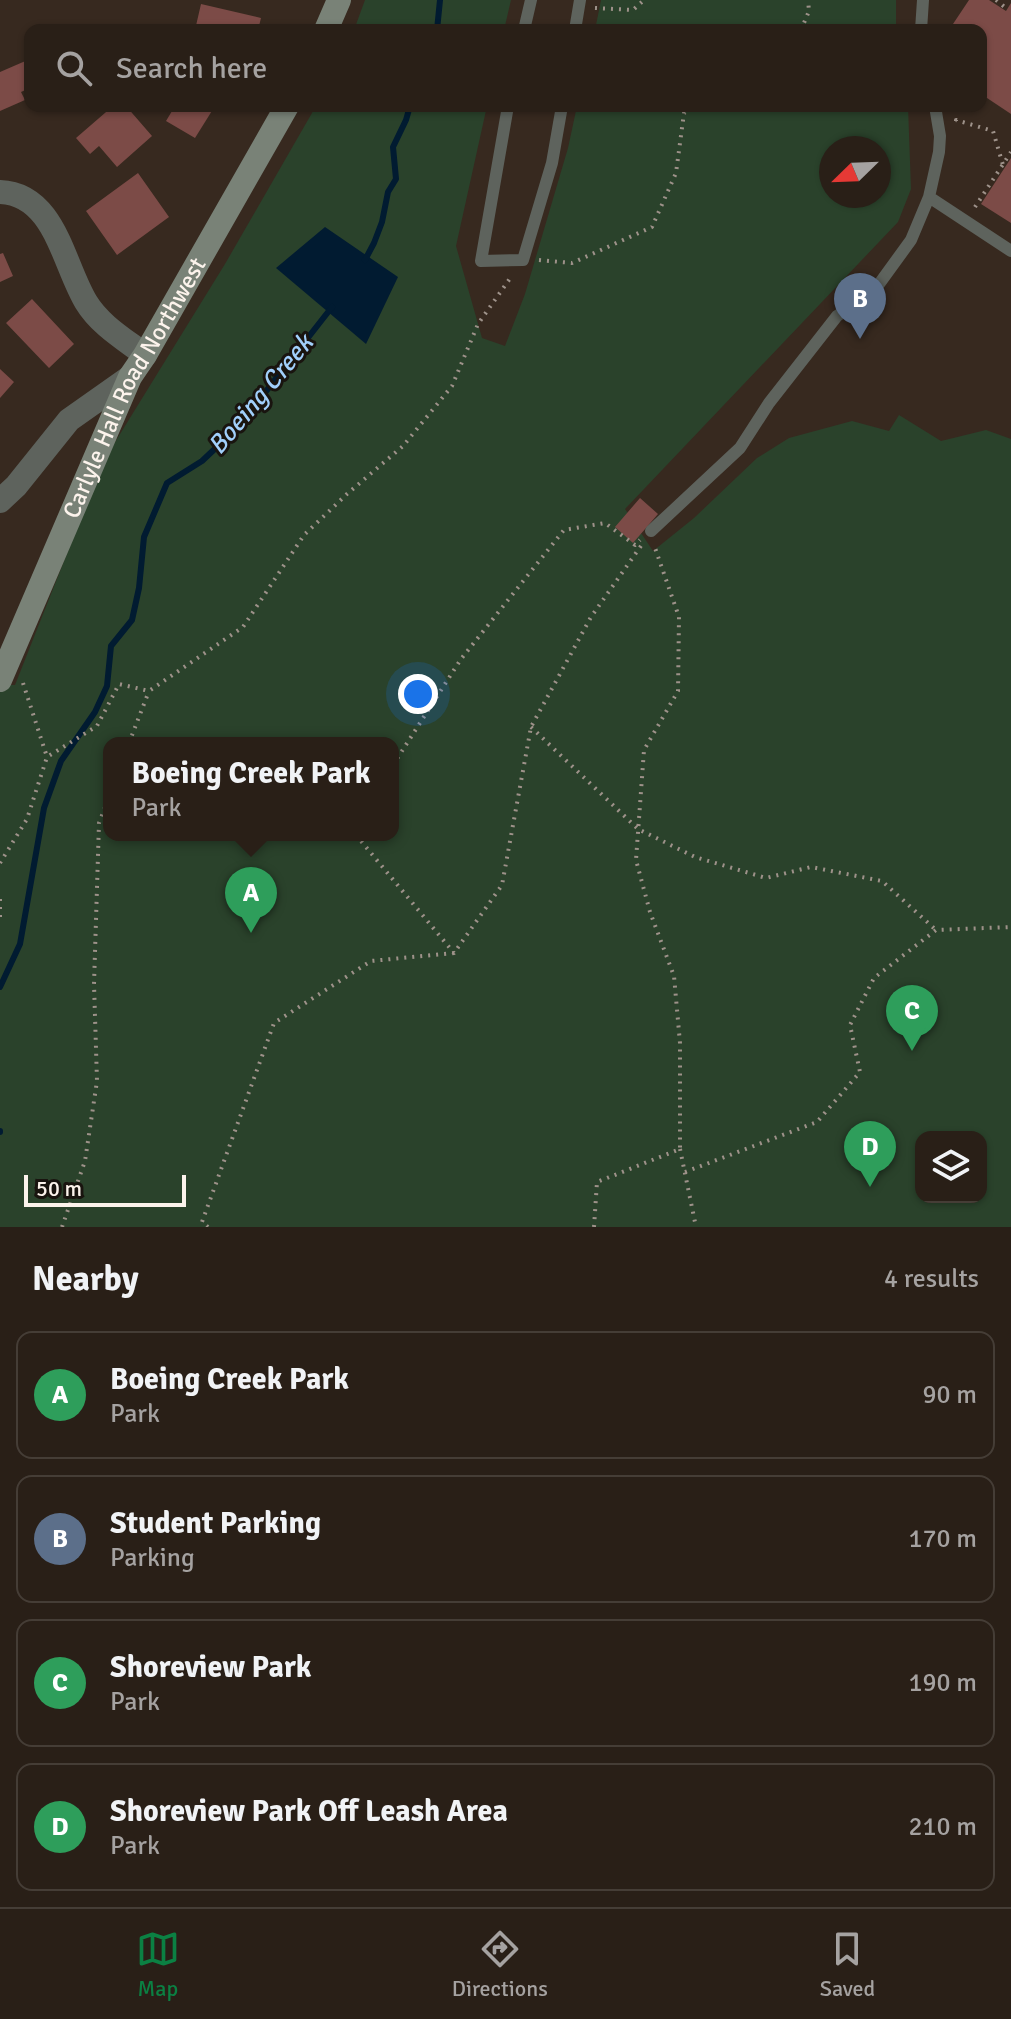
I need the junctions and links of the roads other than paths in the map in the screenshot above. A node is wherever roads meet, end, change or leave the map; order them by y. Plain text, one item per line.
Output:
1 (339, 0) edge
2 (531, 0) edge
3 (923, 0) edge
4 (579, 3) edge
5 (329, 24) edge
6 (525, 24) edge
7 (576, 24) edge
8 (921, 24) edge
9 (284, 112) edge
10 (507, 112) edge
11 (561, 112) edge
12 (936, 112) edge
13 (0, 192) edge
14 (929, 197) junction
15 (1011, 251) edge
16 (145, 355) junction
17 (130, 377) junction
18 (0, 501) edge
19 (651, 531) road end
20 (3, 673) edge

1 - 5 street
2 - 6 lane
3 - 8 lane
4 - 7 lane
9 - 16 street, Carlyle Hall Road Northwest
10 - 11 lane
12 - 14 lane
13 - 16 street
14 - 15 lane
14 - 19 lane
16 - 17 street, Carlyle Hall Road Northwest
17 - 18 street
17 - 20 street, Carlyle Hall Road Northwest

